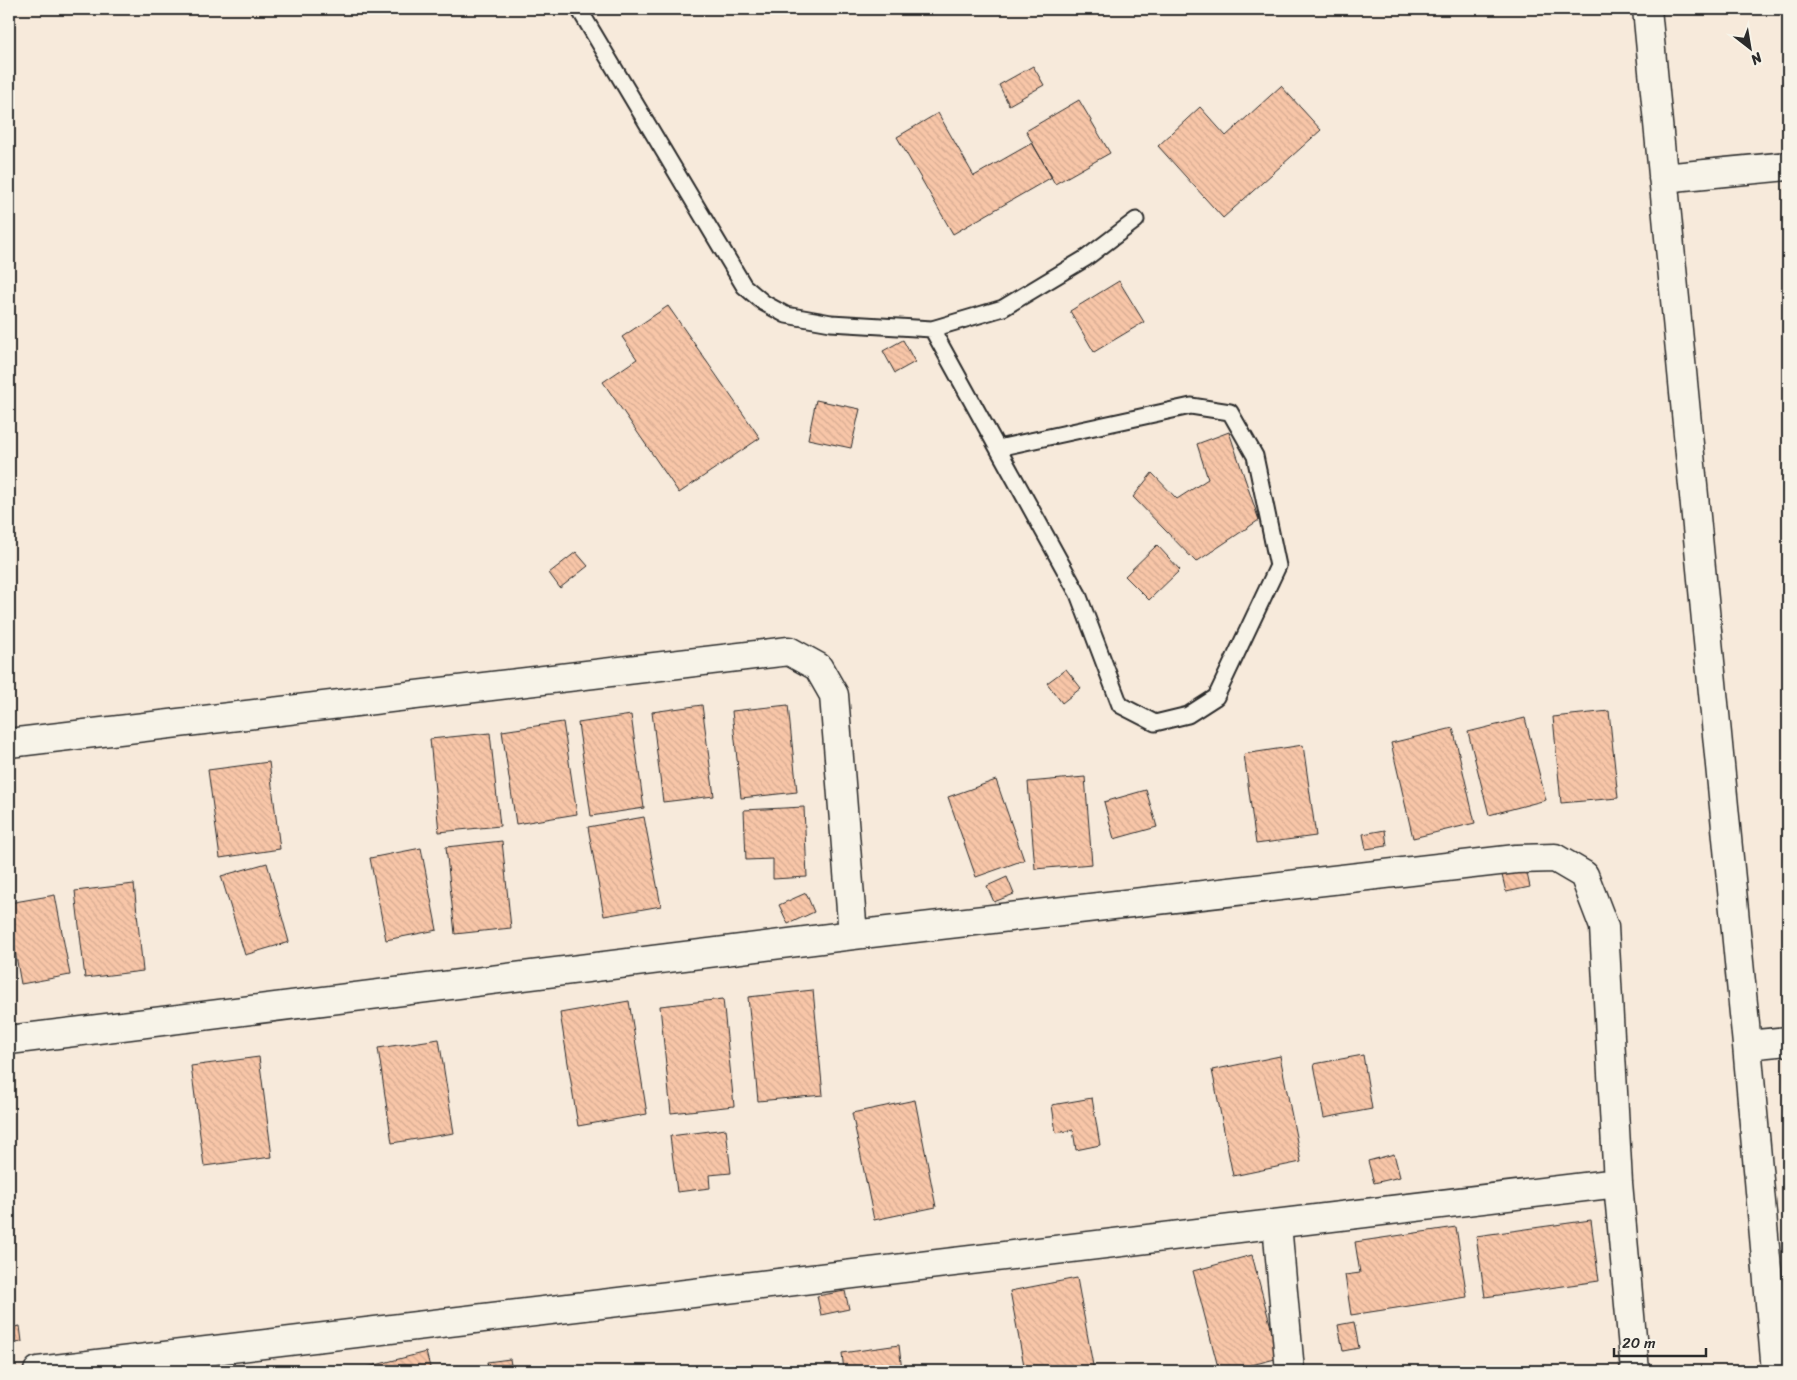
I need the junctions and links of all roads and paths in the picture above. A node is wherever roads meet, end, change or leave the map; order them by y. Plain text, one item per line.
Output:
1 (579, 9) edge
2 (1646, 9) edge
3 (1788, 171) edge
4 (1663, 178) junction
5 (1136, 220) dead end
6 (932, 329) junction
7 (998, 448) junction
8 (9, 743) edge
9 (853, 935) junction
10 (9, 1040) edge
11 (1788, 1041) edge
12 (1747, 1045) junction
13 (1618, 1183) junction
14 (1277, 1224) junction
15 (38, 1371) edge
16 (1290, 1371) edge
17 (1635, 1371) edge
18 (1776, 1371) edge

1 - 6 lane
2 - 4 street
3 - 4 street
4 - 12 street
5 - 6 lane
6 - 7 lane
7 - 7 lane
8 - 9 street
9 - 10 street
9 - 13 street
11 - 12 street
12 - 18 street
13 - 14 street
13 - 17 street
14 - 15 street
14 - 16 street

